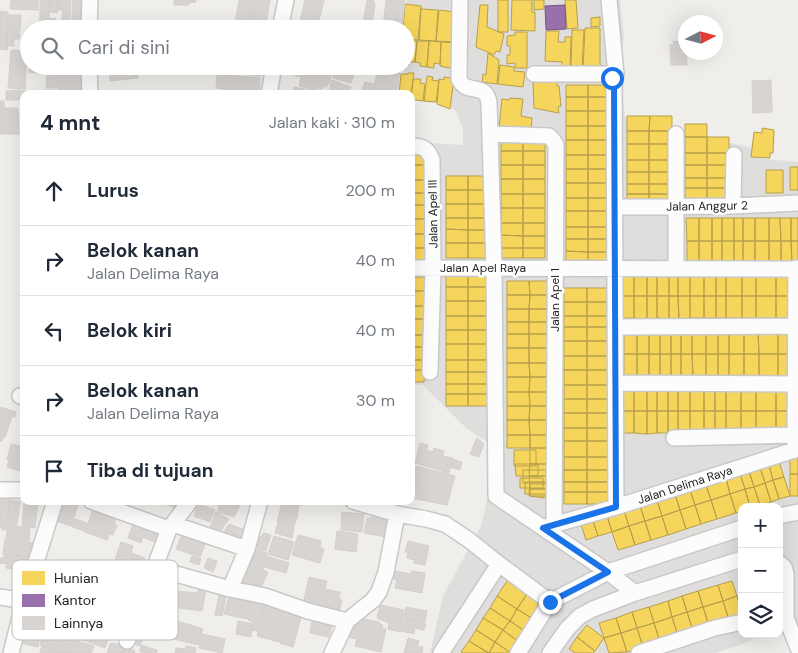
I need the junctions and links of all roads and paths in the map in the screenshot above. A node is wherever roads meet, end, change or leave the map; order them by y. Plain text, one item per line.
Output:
1 (90, 0) edge
2 (286, 0) edge
3 (460, 0) edge
4 (601, 0) edge
5 (609, 0) edge
6 (89, 20) edge
7 (282, 20) edge
8 (534, 74) dead end
9 (89, 75) edge
10 (272, 75) edge
11 (613, 78) junction
12 (90, 90) edge
13 (270, 90) edge
14 (491, 134) junction
15 (676, 134) dead end
16 (415, 146) edge
17 (734, 155) dead end
18 (798, 203) edge
19 (733, 206) junction
20 (616, 207) junction
21 (676, 207) junction
22 (494, 267) junction
23 (415, 268) edge
24 (433, 268) junction
25 (554, 268) junction
26 (797, 268) edge
27 (616, 269) junction
28 (676, 269) junction
29 (796, 326) junction
30 (616, 327) junction
31 (430, 372) dead end
32 (616, 383) junction
33 (795, 384) junction
34 (674, 438) dead end
35 (796, 444) edge
36 (0, 490) edge
37 (20, 490) edge
38 (54, 505) edge
39 (103, 505) edge
40 (187, 505) edge
41 (259, 505) edge
42 (367, 505) edge
43 (616, 507) junction
44 (798, 512) edge
45 (398, 514) junction
46 (783, 515) edge
47 (548, 526) junction
48 (171, 527) junction
49 (738, 529) edge
50 (247, 549) junction
51 (37, 560) edge
52 (157, 560) edge
53 (738, 560) edge
54 (499, 564) junction
55 (783, 566) edge
56 (608, 572) junction
57 (178, 575) edge
58 (230, 589) junction
59 (635, 593) junction
60 (550, 602) junction
61 (788, 618) edge
62 (347, 621) junction
63 (738, 623) edge
64 (14, 640) edge
65 (798, 648) edge
66 (11, 653) edge
67 (332, 653) edge
68 (441, 653) edge
69 (518, 653) edge
70 (550, 653) edge
71 (639, 653) edge

1 - 6 street
2 - 7 street
3 - 14 street
4 - 11 street
5 - 11 street
8 - 11 street
9 - 12 street
10 - 13 street
11 - 20 street
14 - 22 street
14 - 25 street, Jalan Apel 1
15 - 21 street
16 - 24 street, Jalan Apel III
17 - 19 street
18 - 19 street, Jalan Anggur 2
19 - 21 street, Jalan Anggur 2
20 - 21 street, Jalan Anggur 2
20 - 27 street
21 - 28 street
22 - 24 street, Jalan Apel Raya
22 - 25 street, Jalan Apel Raya
22 - 47 street
23 - 24 street, Jalan Apel Raya
24 - 31 street, Jalan Apel III
25 - 27 street, Jalan Apel Raya
25 - 47 street, Jalan Apel 1
26 - 28 street, Jalan Apel Raya
26 - 29 street
27 - 28 street, Jalan Apel Raya
27 - 30 street
29 - 30 street
29 - 33 street
30 - 32 street
32 - 33 street
32 - 43 street
33 - 35 street
34 - 35 street
35 - 43 street, Jalan Delima Raya
36 - 37 street
38 - 51 street
39 - 48 street
40 - 48 street
41 - 50 street
42 - 45 street
43 - 47 street, Jalan Delima Raya
44 - 46 street
45 - 54 street
45 - 62 street
47 - 56 street
48 - 50 street
48 - 52 street
49 - 56 street
50 - 58 street
53 - 59 street
54 - 60 street
54 - 68 street
55 - 61 street
56 - 59 street
56 - 60 street
57 - 58 street
58 - 62 street
59 - 70 street
60 - 69 street
61 - 65 street
62 - 67 street
63 - 71 street
64 - 66 street

